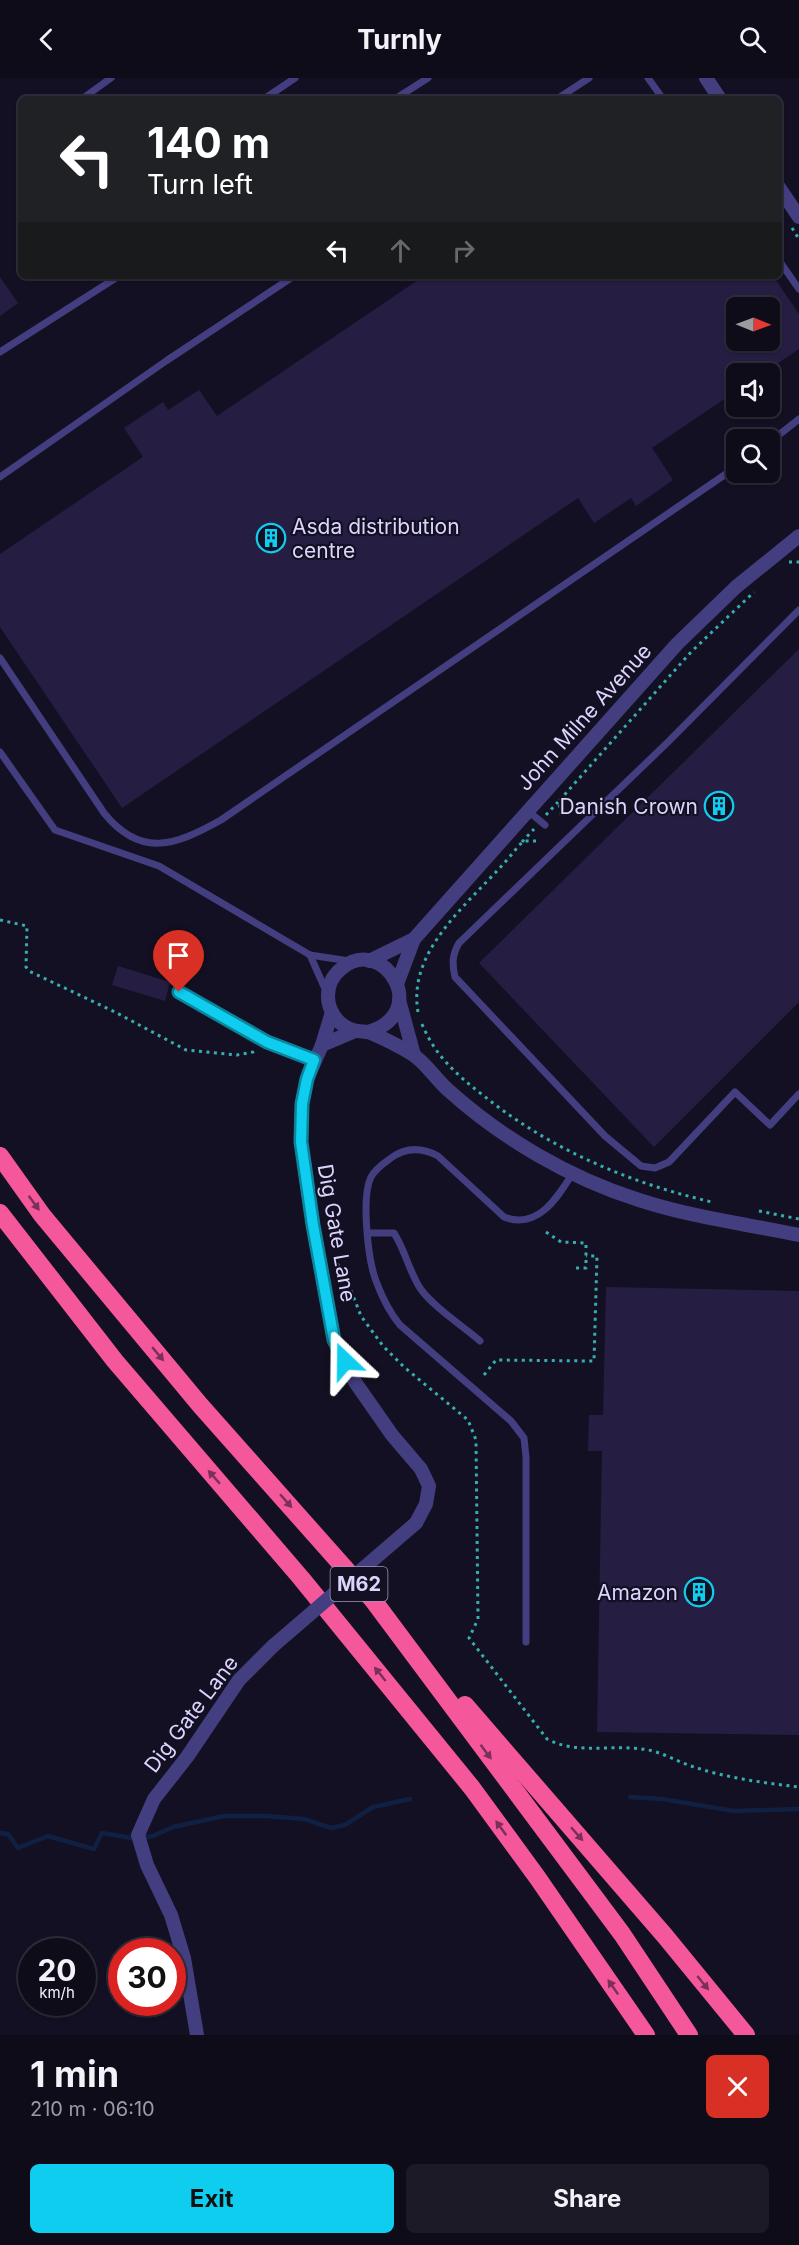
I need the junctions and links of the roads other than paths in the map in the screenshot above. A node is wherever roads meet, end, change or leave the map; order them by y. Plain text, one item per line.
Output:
1 (111, 78) edge
2 (295, 78) edge
3 (428, 78) edge
4 (589, 78) edge
5 (648, 78) edge
6 (706, 78) edge
7 (86, 96) edge
8 (268, 96) edge
9 (400, 96) edge
10 (562, 96) edge
11 (661, 96) edge
12 (718, 96) edge
13 (782, 192) edge
14 (799, 217) edge
15 (782, 265) edge
16 (114, 279) edge
17 (290, 279) edge
18 (799, 289) edge
19 (0, 352) edge
20 (799, 419) edge
21 (780, 434) edge
22 (726, 473) edge
23 (0, 477) edge
24 (799, 536) edge
25 (799, 610) edge
26 (0, 658) edge
27 (0, 752) edge
28 (528, 811) junction
29 (545, 825) dead end
30 (414, 939) junction
31 (310, 955) junction
32 (369, 961) junction
33 (355, 962) junction
34 (398, 984) junction
35 (179, 992) dead end
36 (328, 997) junction
37 (399, 1000) junction
38 (332, 1012) junction
39 (362, 1031) junction
40 (322, 1045) junction
41 (414, 1055) junction
42 (314, 1060) junction
43 (799, 1094) edge
44 (0, 1156) edge
45 (573, 1173) junction
46 (0, 1213) edge
47 (368, 1233) junction
48 (799, 1235) edge
49 (480, 1341) dead end
50 (373, 1600) junction
51 (526, 1642) dead end
52 (197, 2035) edge
53 (646, 2035) edge
54 (689, 2035) edge
55 (746, 2035) edge

1 - 7 lane
2 - 8 lane
3 - 9 lane
4 - 10 lane
5 - 11 lane
6 - 12 street
13 - 14 street
15 - 18 lane
16 - 19 lane
17 - 23 lane
20 - 21 lane
22 - 26 lane
24 - 28 street, John Milne Avenue
25 - 43 lane
27 - 31 lane
28 - 29 lane
28 - 30 street, John Milne Avenue
30 - 32 street, John Milne Avenue
30 - 34 street, John Milne Avenue
31 - 33 lane
31 - 36 lane
32 - 33 street
32 - 34 street
33 - 36 street
34 - 37 street
35 - 42 lane
36 - 38 street
37 - 39 street
37 - 41 street
38 - 39 street
38 - 40 street, Dig Gate Lane
39 - 40 street
39 - 41 street
40 - 42 street, Dig Gate Lane
41 - 45 street
42 - 52 street, Dig Gate Lane, bridge
44 -> 50 highway, M62
45 - 47 lane
45 - 48 street
53 -> 46 highway, M62
47 - 49 lane
47 - 51 lane
50 -> 54 highway, M62
50 -> 55 highway, M62

